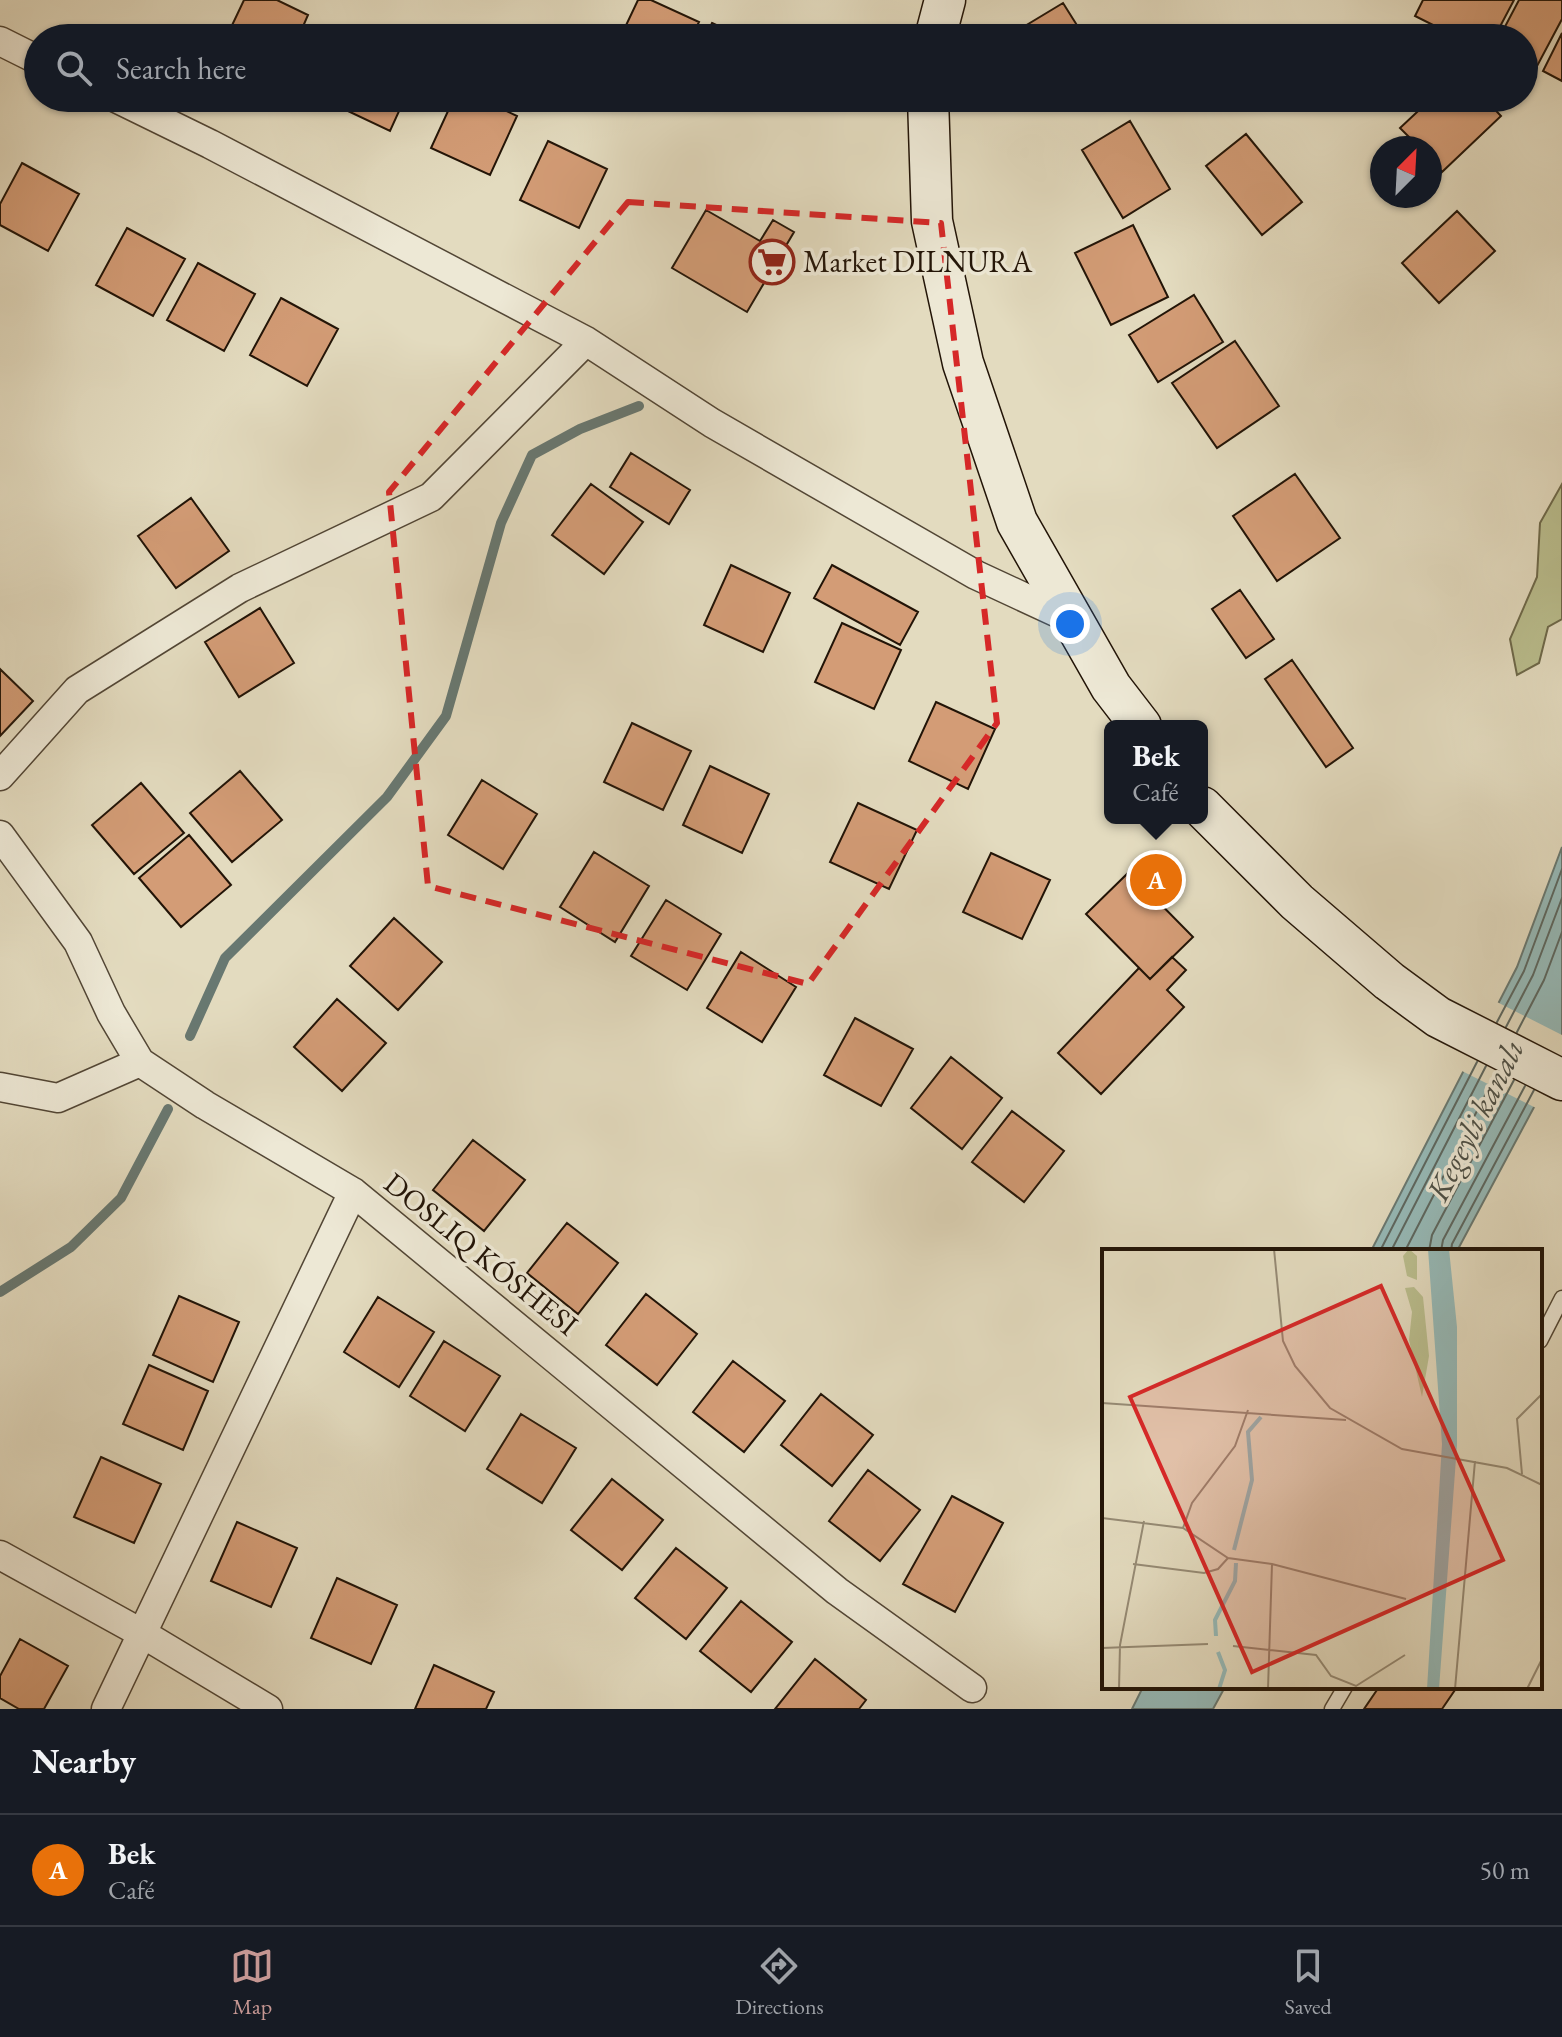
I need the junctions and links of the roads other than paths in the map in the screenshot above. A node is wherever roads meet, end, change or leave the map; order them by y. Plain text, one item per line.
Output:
1 (945, 0) edge
2 (939, 24) edge
3 (0, 41) edge
4 (24, 53) edge
5 (145, 112) edge
6 (928, 112) edge
7 (586, 341) junction
8 (1073, 620) junction
9 (1136, 720) edge
10 (0, 776) edge
11 (1208, 813) edge
12 (0, 835) edge
13 (140, 1062) junction
14 (1562, 1080) edge
15 (0, 1087) edge
16 (353, 1192) junction
17 (1562, 1298) edge
18 (1542, 1337) edge
19 (0, 1555) edge
20 (143, 1634) junction
21 (972, 1688) dead end
22 (1344, 1689) edge
23 (106, 1709) edge
24 (268, 1709) edge
25 (1332, 1709) edge

1 - 2 main road
3 - 4 street
5 - 7 street
6 - 8 main road
7 - 8 street
7 - 10 street
8 - 9 main road
11 - 14 main road
12 - 13 street
13 - 15 street
13 - 16 street
16 - 20 street
16 - 21 street
17 - 18 lane
19 - 20 street
20 - 23 street
20 - 24 street
22 - 25 lane

